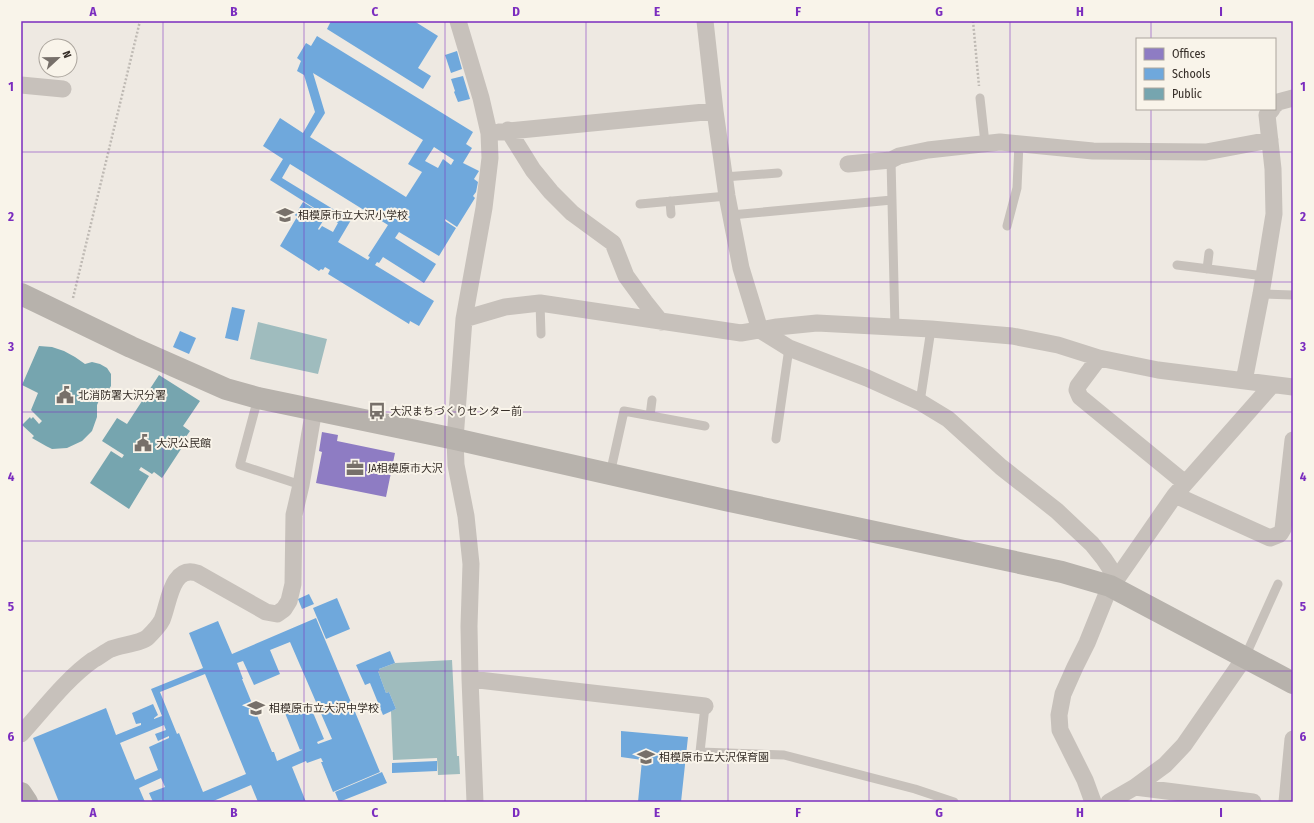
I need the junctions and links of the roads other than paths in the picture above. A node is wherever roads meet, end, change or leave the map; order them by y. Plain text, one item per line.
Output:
1 (458, 21) edge
2 (705, 21) edge
3 (21, 85) edge
4 (63, 89) dead end
5 (980, 98) road end
6 (1293, 98) edge
7 (1276, 104) edge
8 (1271, 110) edge
9 (715, 111) junction
10 (508, 130) junction
11 (489, 133) junction
12 (1270, 140) junction
13 (985, 143) junction
14 (1019, 143) junction
15 (891, 160) junction
16 (848, 164) dead end
17 (778, 173) dead end
18 (724, 177) junction
19 (727, 196) junction
20 (892, 200) junction
21 (670, 201) junction
22 (640, 204) dead end
23 (670, 214) dead end
24 (731, 215) junction
25 (1007, 226) dead end
26 (1208, 253) dead end
27 (1177, 265) dead end
28 (1207, 269) junction
29 (1264, 276) junction
30 (21, 294) edge
31 (1261, 294) junction
32 (1293, 295) edge
33 (540, 303) junction
34 (464, 319) junction
35 (661, 322) junction
36 (895, 327) junction
37 (931, 329) junction
38 (760, 330) junction
39 (541, 334) dead end
40 (789, 348) junction
41 (1099, 358) junction
42 (1244, 381) junction
43 (1272, 385) junction
44 (1293, 387) edge
45 (258, 398) junction
46 (652, 400) dead end
47 (920, 402) junction
48 (314, 409) junction
49 (650, 416) junction
50 (705, 426) dead end
51 (455, 439) junction
52 (776, 439) dead end
53 (1293, 440) edge
54 (610, 475) junction
55 (301, 485) junction
56 (1180, 489) junction
57 (1278, 584) dead end
58 (1110, 586) junction
59 (1245, 657) junction
60 (470, 679) junction
61 (1293, 683) edge
62 (705, 706) joint
63 (21, 734) edge
64 (1293, 739) edge
65 (1135, 787) junction
66 (21, 793) edge
67 (27, 802) edge
68 (475, 802) edge
69 (954, 802) edge
70 (1093, 802) edge
71 (1110, 802) edge
72 (1253, 802) edge
73 (1287, 802) edge

1 - 11 street
2 - 9 street
3 - 4 street
5 - 13 lane
6 - 7 street
8 - 12 street
9 - 10 street
9 - 18 street
10 - 11 street
10 - 35 street
11 - 34 street
12 - 14 street
12 - 29 street
13 - 14 street
13 - 15 street
14 - 25 lane
15 - 16 street
15 - 20 lane
17 - 18 lane
18 - 19 street
19 - 21 lane
19 - 24 street
20 - 24 lane
20 - 36 lane
21 - 22 lane
21 - 23 lane
24 - 38 street
26 - 28 lane
27 - 28 lane
28 - 29 lane
29 - 31 street
30 - 45 street
31 - 32 lane
31 - 42 street
33 - 34 street
33 - 35 street
33 - 39 lane
34 - 51 street
35 - 38 street
36 - 37 street
36 - 38 street
37 - 41 street
37 - 47 lane
38 - 40 street
40 - 47 street
40 - 52 lane
41 - 42 street
41 - 56 street
42 - 43 street
43 - 44 street
43 - 56 street
45 - 48 street
45 - 55 lane
46 - 49 lane
47 - 58 street
48 - 51 street
48 - 55 street
49 - 50 lane
49 - 54 lane
51 - 54 street
51 - 60 street
53 - 56 street
54 - 58 street
55 - 63 street
56 - 58 street
57 - 59 lane
58 - 59 street
58 - 70 street
59 - 61 street
59 - 65 street
60 - 62 street
60 - 68 street
62 - 69 lane
64 - 73 street
65 - 71 street
65 - 72 street
66 - 67 street

